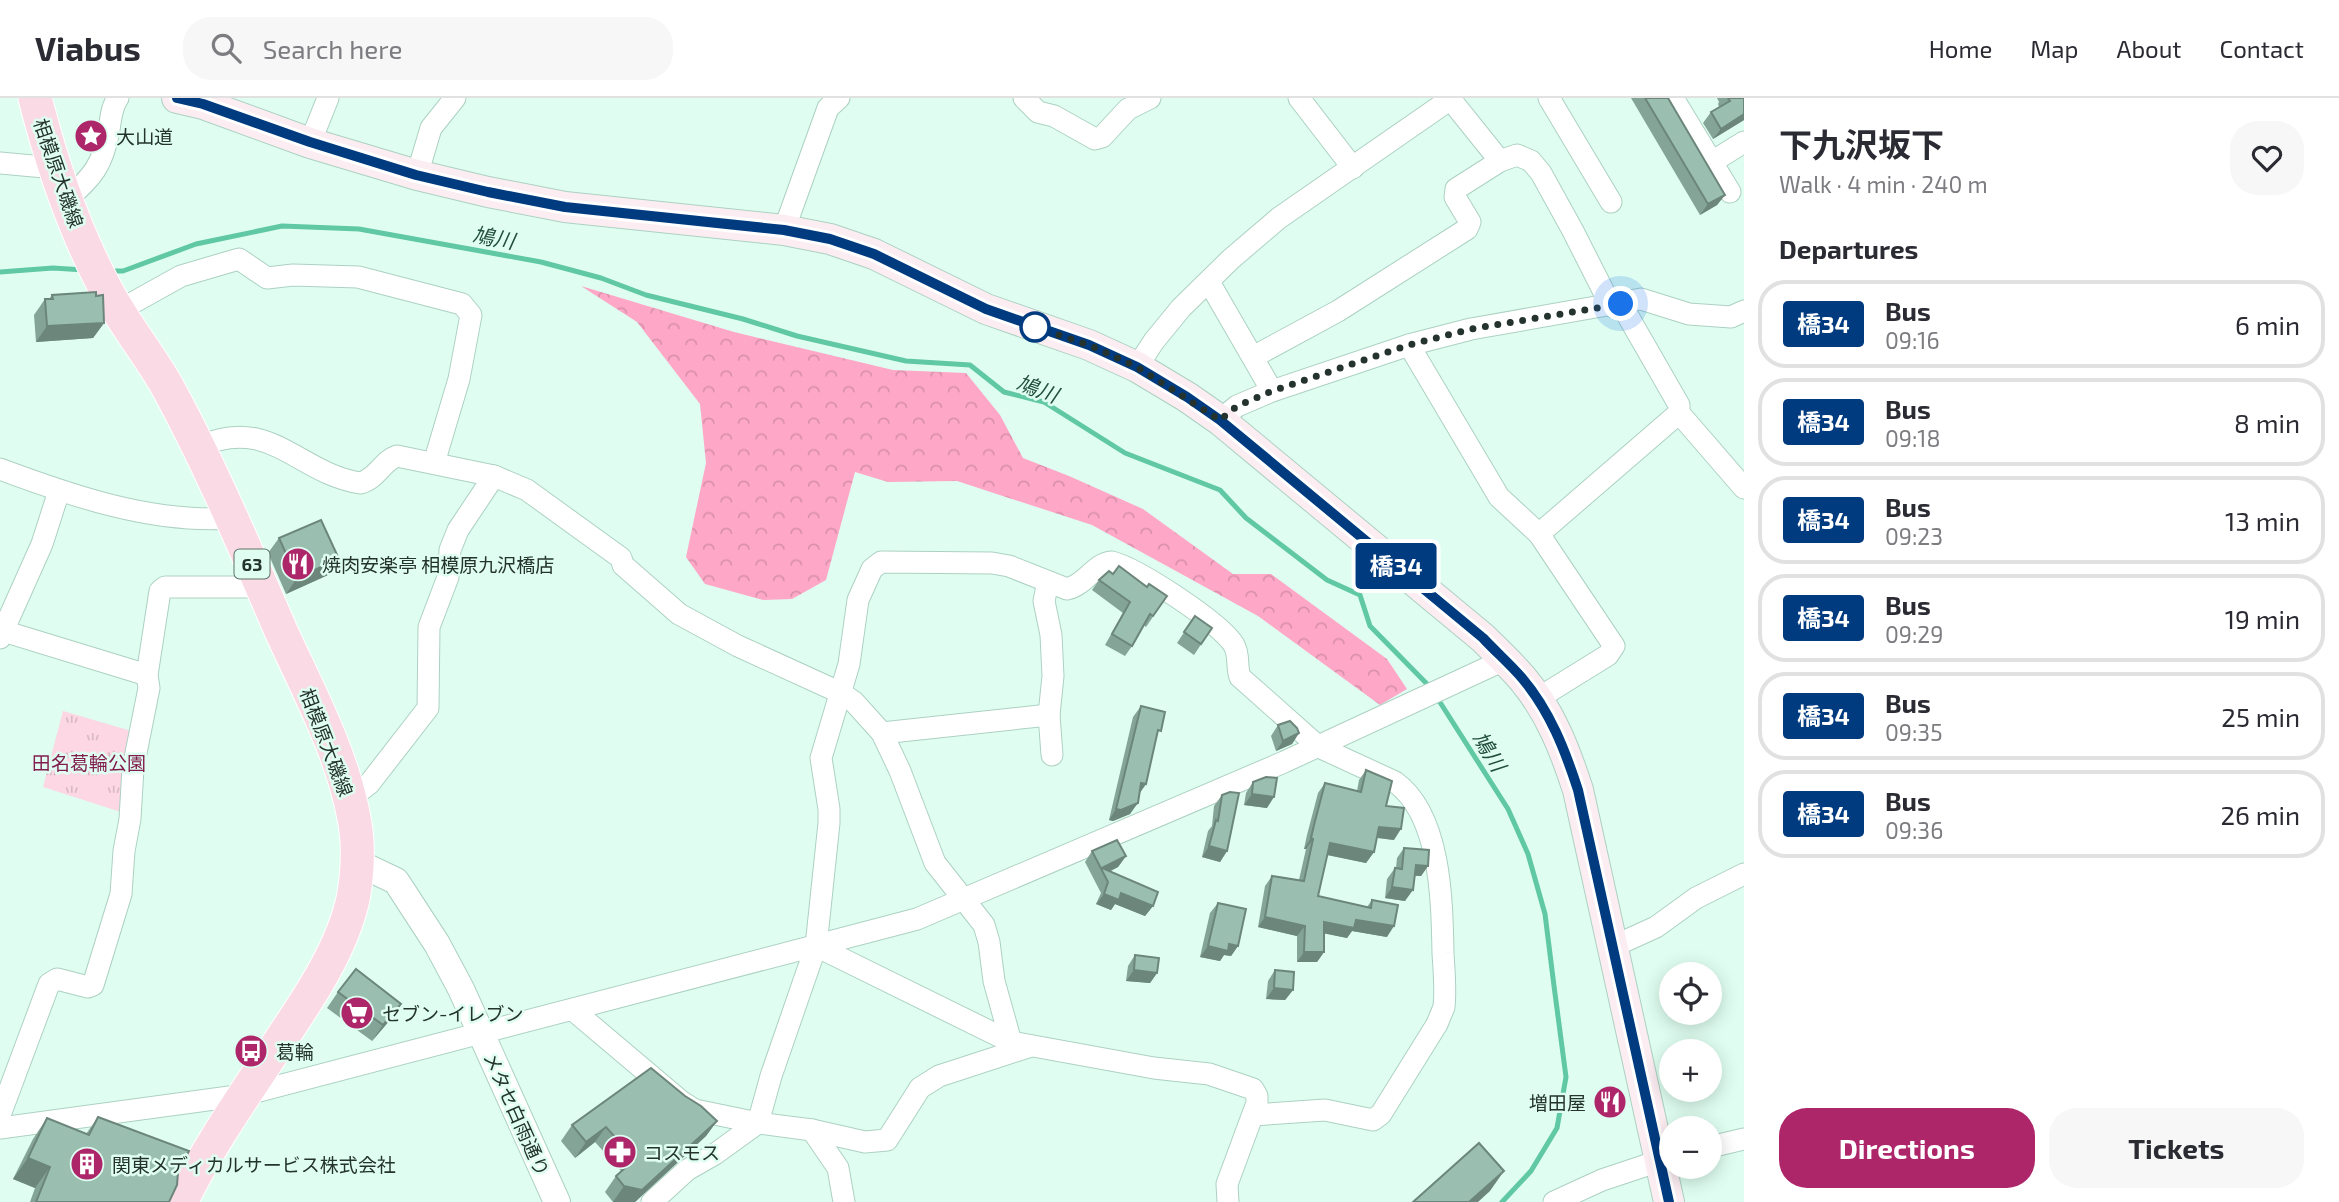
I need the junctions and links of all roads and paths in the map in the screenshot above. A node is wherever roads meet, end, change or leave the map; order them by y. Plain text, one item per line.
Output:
1 (35, 98) edge
2 (118, 98) edge
3 (177, 98) edge
4 (328, 98) edge
5 (454, 98) edge
6 (839, 98) edge
7 (1024, 98) edge
8 (1150, 98) edge
9 (1299, 98) edge
10 (1549, 98) edge
11 (1673, 98) edge
12 (1452, 99) edge
13 (310, 142) junction
14 (1744, 142) edge
15 (1500, 161) junction
16 (1712, 162) junction
17 (0, 163) edge
18 (1353, 168) junction
19 (55, 169) junction
20 (416, 175) junction
21 (1730, 192) dead end
22 (66, 200) junction
23 (1611, 202) dead end
24 (784, 230) junction
25 (1209, 282) junction
26 (111, 298) junction
27 (1616, 305) junction
28 (1744, 311) edge
29 (1409, 345) junction
30 (1253, 357) junction
31 (1137, 367) junction
32 (1272, 391) junction
33 (1679, 413) junction
34 (1220, 420) junction
35 (198, 447) junction
36 (434, 463) junction
37 (0, 469) edge
38 (494, 476) junction
39 (1744, 488) edge
40 (58, 491) junction
41 (232, 518) junction
42 (1539, 534) junction
43 (1048, 582) junction
44 (262, 587) junction
45 (1, 635) edge
46 (1504, 660) junction
47 (147, 675) junction
48 (841, 693) junction
49 (1537, 699) junction
50 (1049, 715) junction
51 (881, 733) junction
52 (1319, 747) junction
53 (1052, 755) dead end
54 (350, 798) junction
55 (356, 862) junction
56 (1744, 874) edge
57 (964, 900) junction
58 (817, 946) junction
59 (1612, 947) junction
60 (573, 1010) junction
61 (481, 1033) junction
62 (1011, 1042) junction
63 (1033, 1046) junction
64 (244, 1095) junction
65 (0, 1115) edge
66 (1253, 1115) junction
67 (758, 1123) junction
68 (0, 1128) edge
69 (812, 1130) junction
70 (1659, 1134) edge
71 (1744, 1139) edge
72 (1722, 1144) edge
73 (1659, 1160) edge
74 (1667, 1179) edge
75 (181, 1202) edge
76 (557, 1202) edge
77 (652, 1202) edge
78 (844, 1202) edge
79 (1228, 1202) edge
80 (1554, 1202) edge
81 (1669, 1202) edge

1 - 19 main road, 相模原大磯線 / 63
2 - 22 street
3 - 13 main road
4 - 13 street
5 - 20 street
6 - 24 street
7 - 8 street
9 - 18 street
10 - 23 street
11 - 16 street
12 - 15 street
12 - 18 street
13 - 20 main road
14 - 16 street
15 - 27 street
15 - 30 street
16 - 21 street
17 - 19 street
18 - 25 street
19 - 22 main road, 相模原大磯線 / 63
20 - 24 main road
22 - 26 main road, 相模原大磯線 / 63
24 - 31 main road
25 - 30 street
25 - 31 street
26 - 35 main road, 相模原大磯線 / 63
26 - 36 street
27 - 28 street
27 - 29 street
27 - 33 street
29 - 32 street
29 - 42 street
30 - 32 street
31 - 34 main road
32 - 34 street
33 - 39 street
33 - 42 street
34 - 46 main road
35 - 36 street
35 - 41 main road, 相模原大磯線 / 63
36 - 38 street
37 - 40 street
38 - 48 street
38 - 54 street
40 - 41 street
40 - 45 street
41 - 44 main road, 相模原大磯線 / 63
42 - 49 street
43 - 48 street
43 - 50 street
43 - 52 street
44 - 47 street
44 - 54 main road, 相模原大磯線 / 63
45 - 47 street
46 - 49 main road
46 - 52 street
47 - 65 street
48 - 51 street
48 - 58 street
49 - 59 main road
50 - 51 street
50 - 53 street
51 - 57 street
52 - 57 street
52 - 66 street
54 - 55 main road, 相模原大磯線 / 63
55 - 61 street, メタセ白雨通り
55 - 64 main road, 相模原大磯線 / 63
56 - 59 street
57 - 58 street
57 - 62 street
58 - 60 street
58 - 62 street
58 - 67 street
59 - 70 main road
60 - 61 street
60 - 67 street
61 - 64 street
61 - 76 street, メタセ白雨通り
62 - 63 street
63 - 66 street
63 - 69 street
64 - 68 street
64 - 75 main road, 相模原大磯線 / 63
66 - 79 street
67 - 69 street
67 - 77 street
69 - 78 street
71 - 72 street
73 - 80 street
74 - 81 main road

